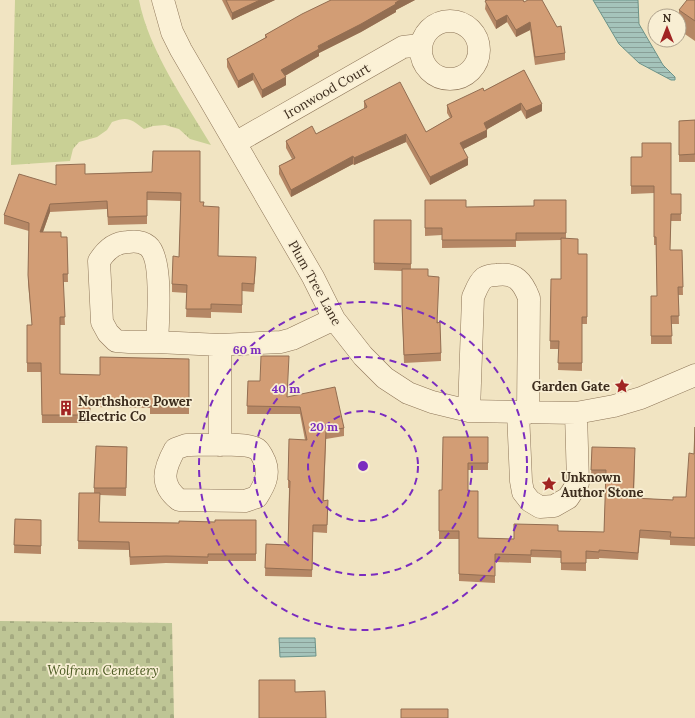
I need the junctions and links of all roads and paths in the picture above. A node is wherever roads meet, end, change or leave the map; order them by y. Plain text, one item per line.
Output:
1 (163, 0) edge
2 (420, 45) dead end
3 (235, 143) junction
4 (334, 319) junction
5 (157, 342) junction
6 (220, 346) junction
7 (695, 375) edge
8 (469, 411) junction
9 (523, 413) junction
10 (576, 413) junction
11 (220, 445) dead end

1 - 3 street, Plum Tree Lane
2 - 3 street, Ironwood Court
3 - 4 street, Plum Tree Lane
4 - 6 street
4 - 8 street, Plum Tree Lane
5 - 5 street
5 - 6 street
6 - 11 street
7 - 10 street, Plum Tree Lane
8 - 9 street, Plum Tree Lane
8 - 9 street
9 - 10 street, Plum Tree Lane
9 - 10 street

